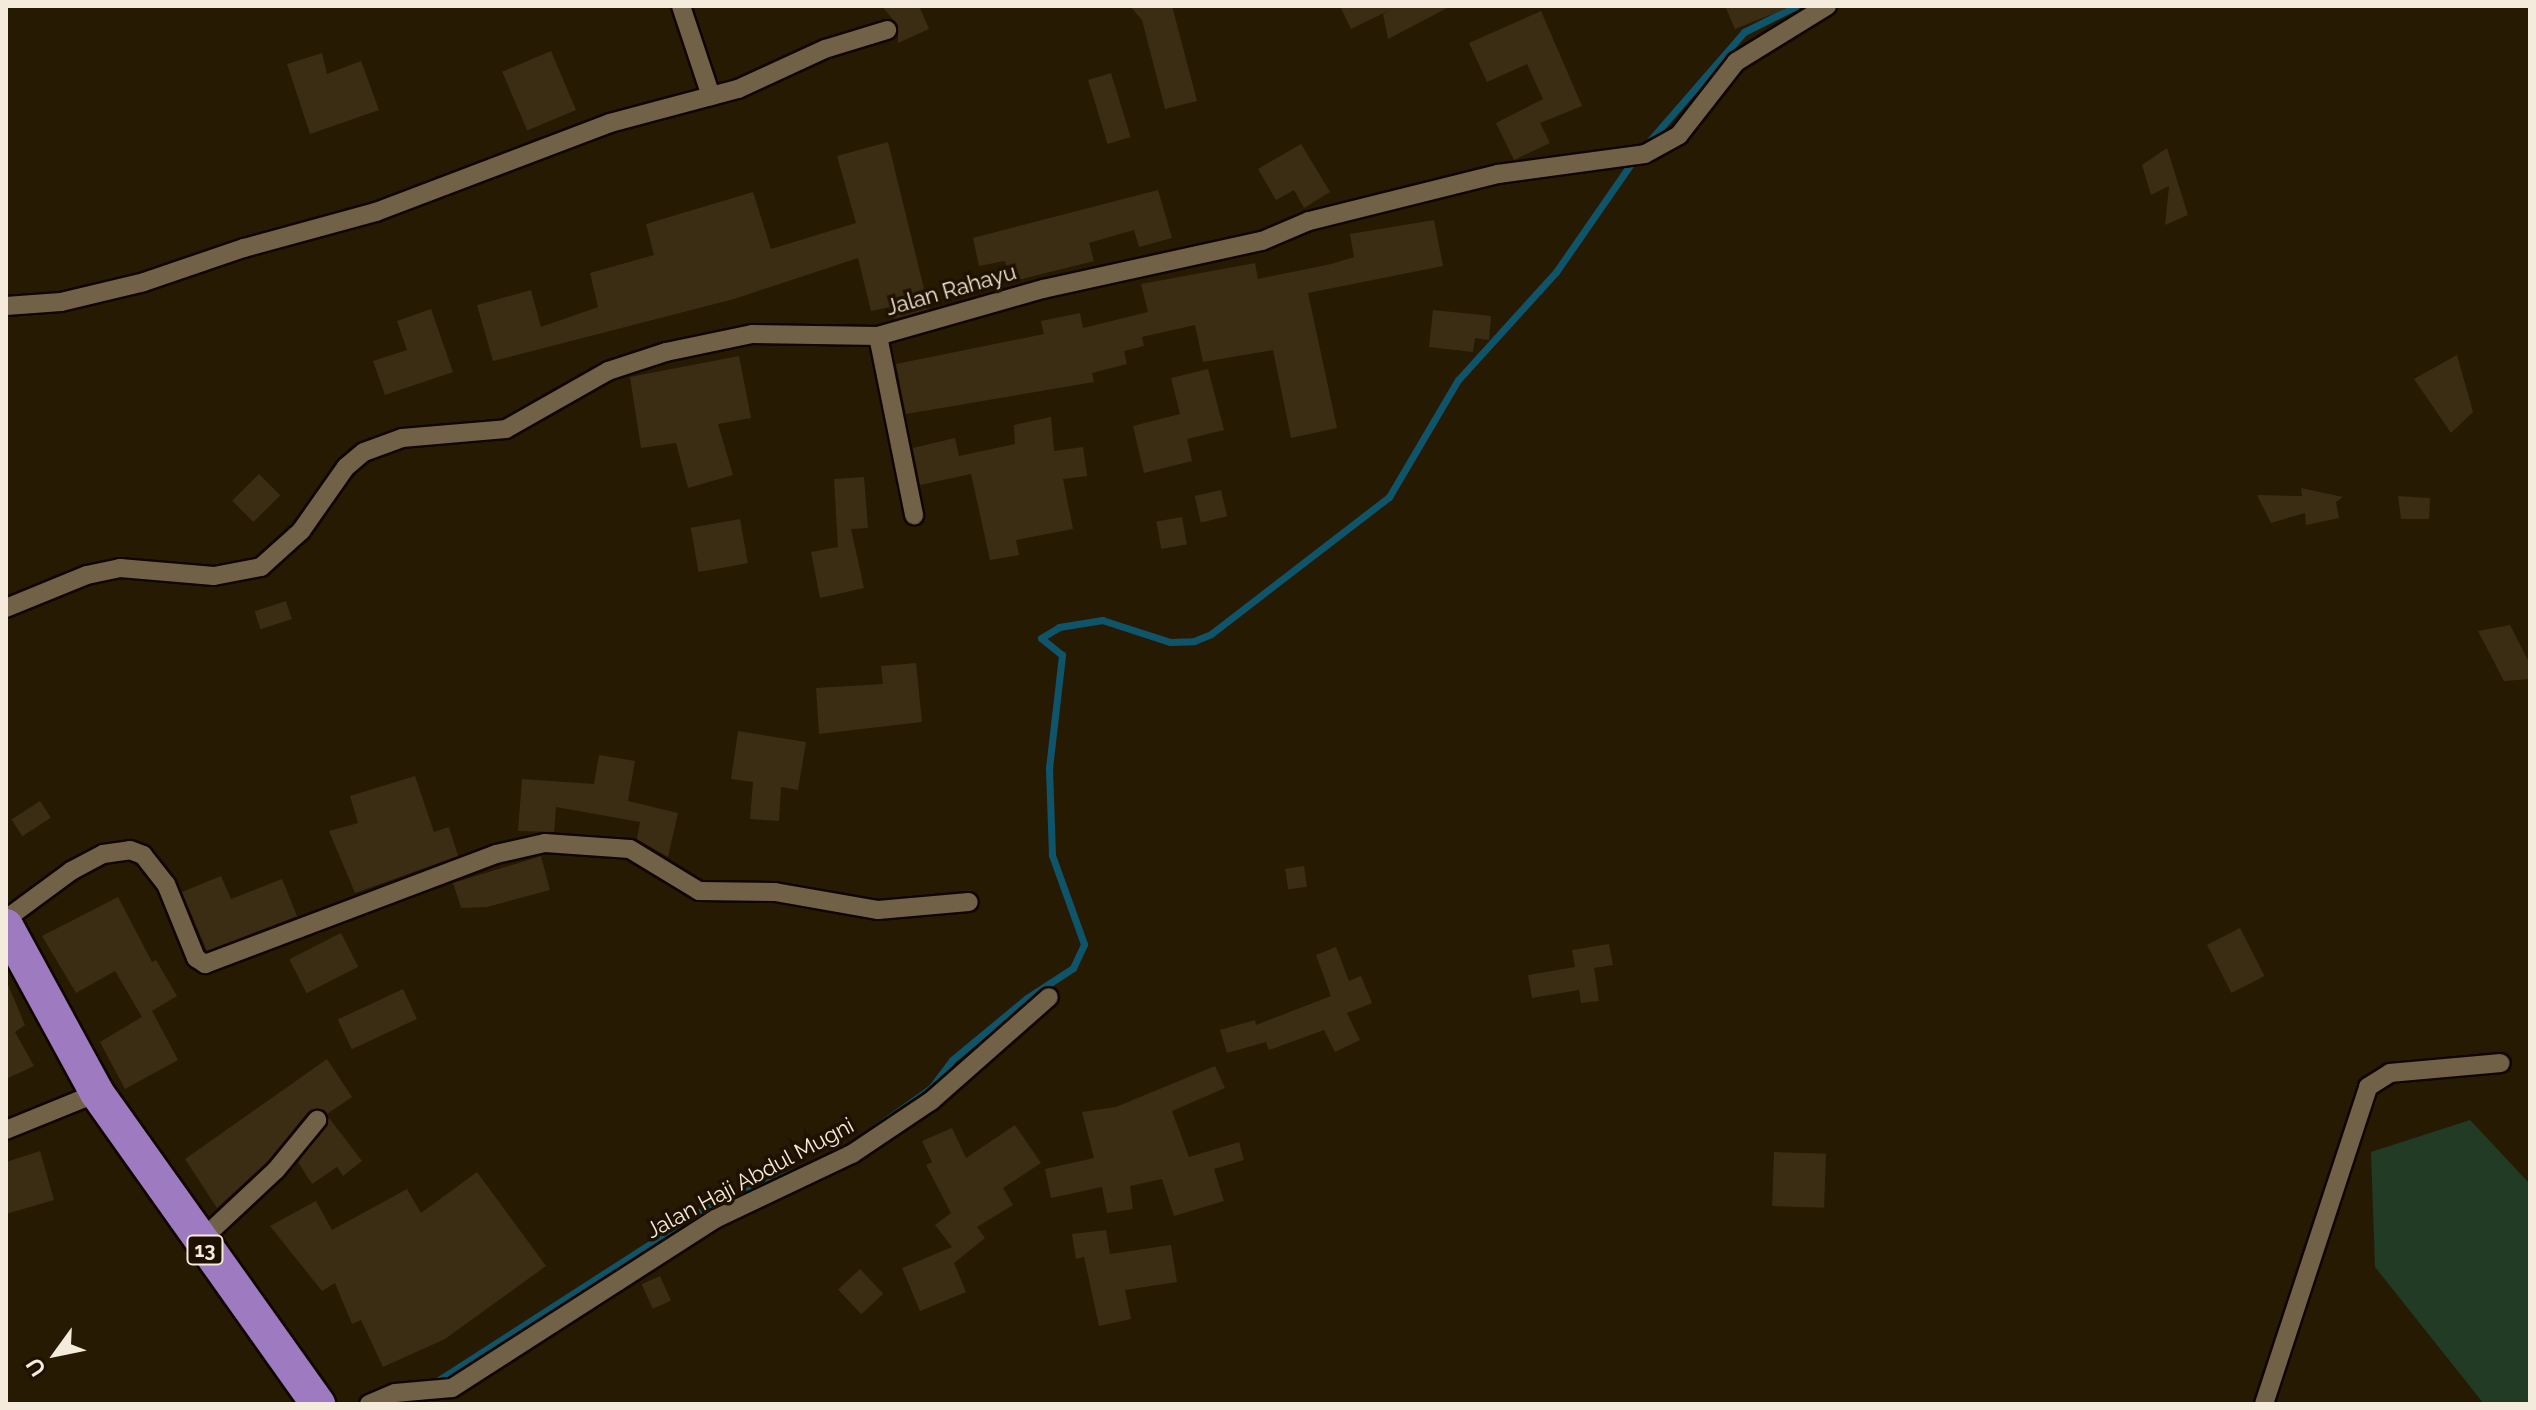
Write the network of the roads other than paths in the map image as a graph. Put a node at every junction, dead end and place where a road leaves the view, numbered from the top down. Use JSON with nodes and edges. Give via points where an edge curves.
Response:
{"nodes":[{"id":1,"x":681,"y":6,"type":"edge"},
{"id":2,"x":1827,"y":6,"type":"edge"},
{"id":3,"x":887,"y":30,"type":"dead end"},
{"id":4,"x":711,"y":96,"type":"junction"},
{"id":5,"x":6,"y":306,"type":"edge"},
{"id":6,"x":878,"y":336,"type":"junction"},
{"id":7,"x":914,"y":515,"type":"dead end"},
{"id":8,"x":6,"y":608,"type":"edge"},
{"id":9,"x":969,"y":902,"type":"dead end"},
{"id":10,"x":6,"y":919,"type":"edge"},
{"id":11,"x":6,"y":926,"type":"edge"},
{"id":12,"x":1049,"y":997,"type":"dead end"},
{"id":13,"x":2501,"y":1063,"type":"dead end"},
{"id":14,"x":97,"y":1093,"type":"junction"},
{"id":15,"x":317,"y":1120,"type":"dead end"},
{"id":16,"x":6,"y":1130,"type":"edge"},
{"id":17,"x":199,"y":1242,"type":"junction"},
{"id":18,"x":318,"y":1404,"type":"edge"},
{"id":19,"x":369,"y":1404,"type":"edge"},
{"id":20,"x":2264,"y":1404,"type":"edge"}],
"edges":[{"from":1,"to":4,"type":"street"},
{"from":2,"to":6,"type":"street","name":"Jalan Rahayu","via":[[1736,62],[1679,135],[1637,155],[1498,174],[1309,221],[1262,241],[1043,289]]},
{"from":3,"to":4,"type":"street"},
{"from":4,"to":5,"type":"street","via":[[610,123],[376,212],[144,282],[61,302]]},
{"from":6,"to":7,"type":"street"},
{"from":6,"to":8,"type":"street","name":"Jalan Rahayu","via":[[752,334],[636,361],[608,371],[506,429],[402,438],[364,452],[346,467],[301,531],[261,567],[214,576],[120,568],[87,575]]},
{"from":9,"to":10,"type":"street","via":[[878,910],[775,892],[699,891],[630,849],[545,843],[496,854],[356,904],[215,963],[196,958],[166,884],[143,855],[130,850],[103,854],[71,871]]},
{"from":11,"to":14,"type":"highway","number":"13"},
{"from":12,"to":19,"type":"street","name":"Jalan Haji Abdul Mugni","via":[[931,1101],[852,1154],[715,1219],[452,1388],[402,1392]]},
{"from":13,"to":20,"type":"street","via":[[2390,1073],[2368,1087]]},
{"from":14,"to":16,"type":"street"},
{"from":14,"to":17,"type":"highway","number":"13"},
{"from":15,"to":17,"type":"street","via":[[276,1170]]},
{"from":17,"to":18,"type":"highway","number":"13"}]}
